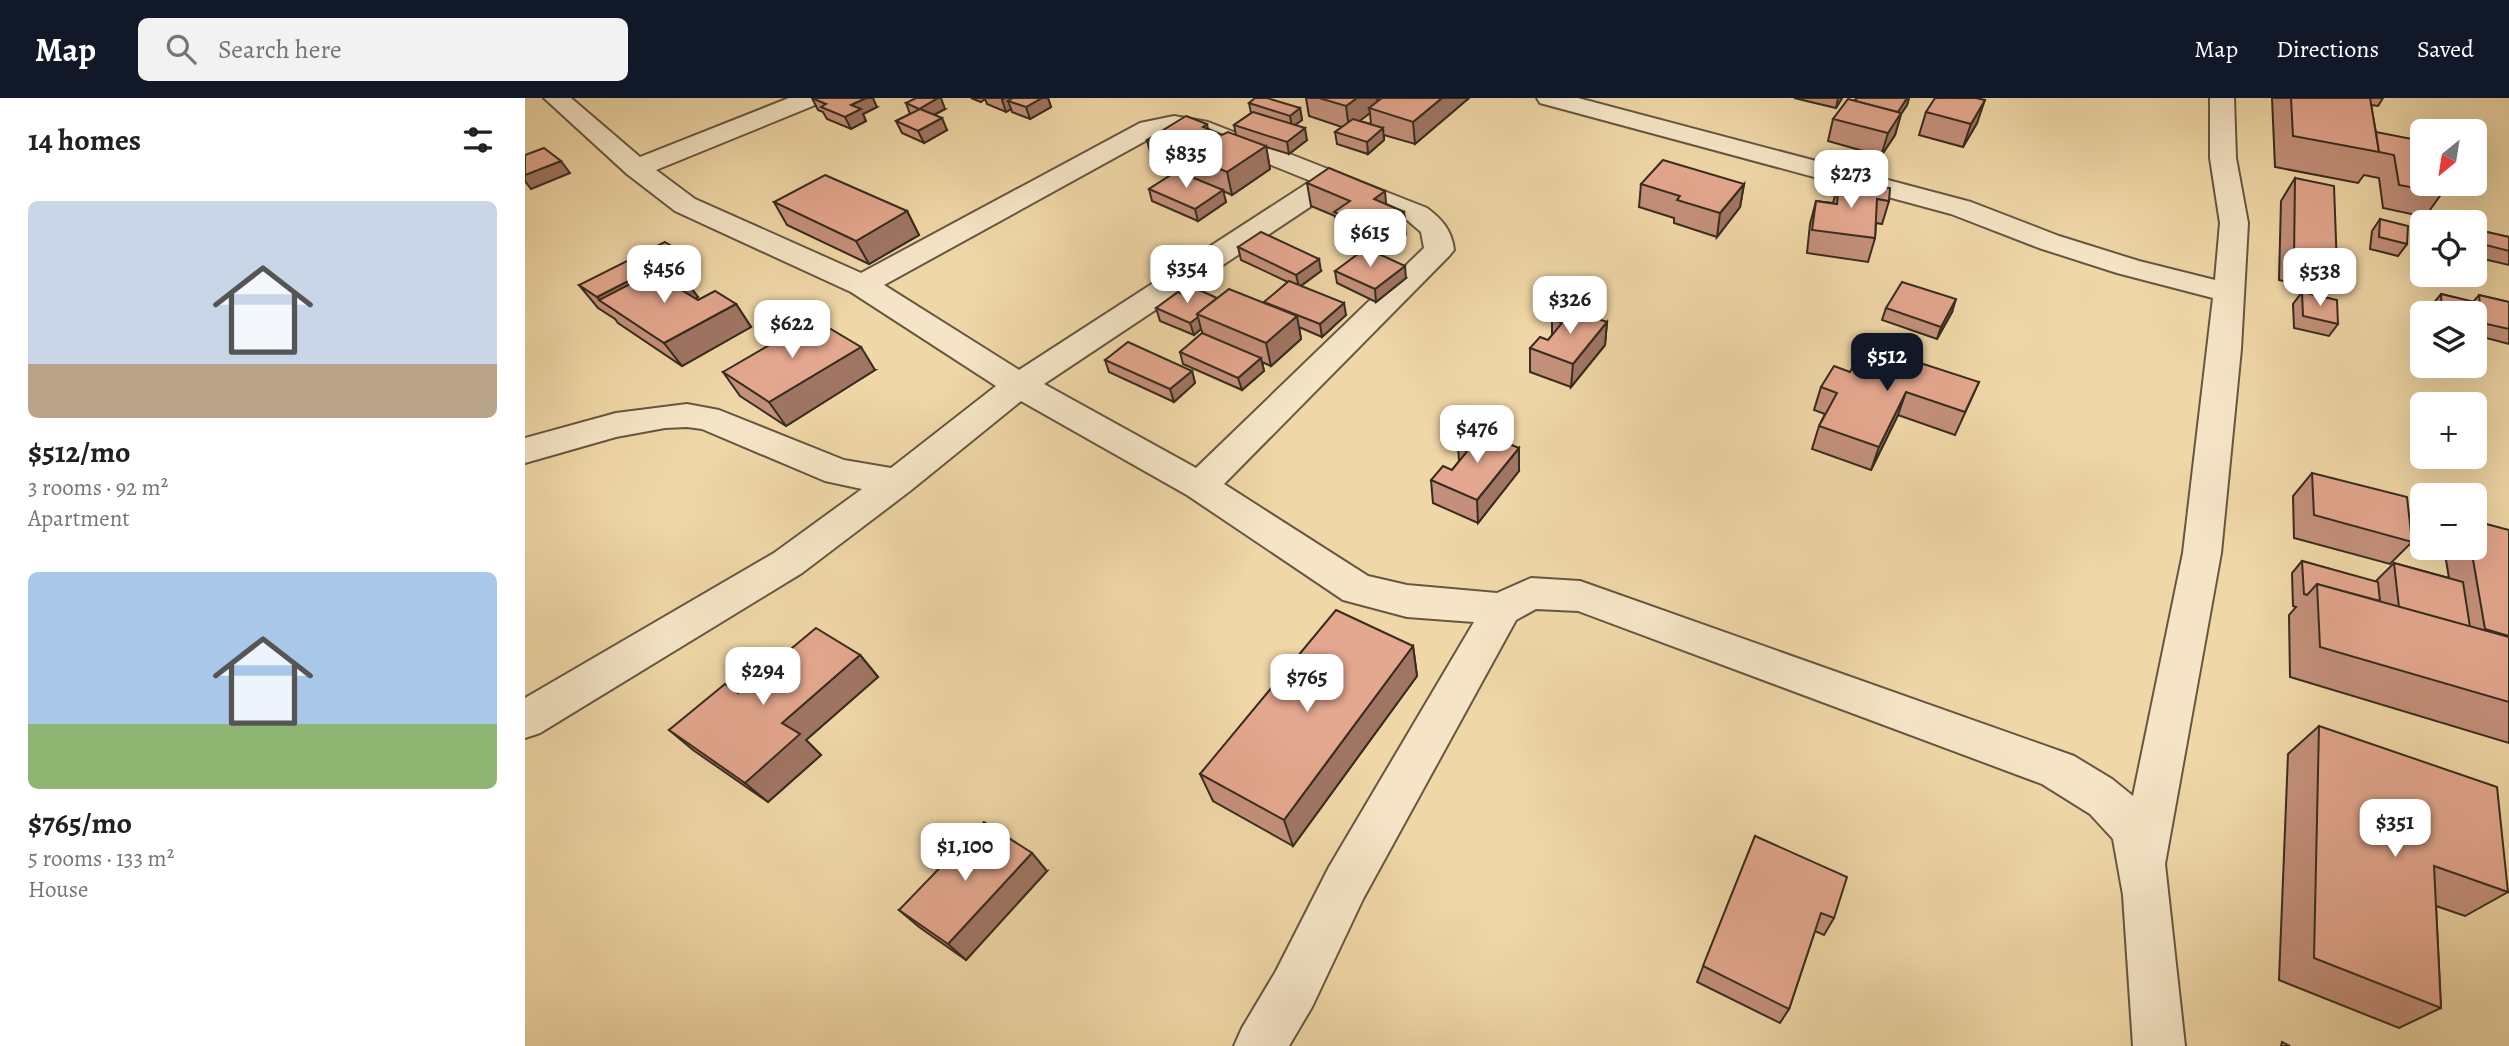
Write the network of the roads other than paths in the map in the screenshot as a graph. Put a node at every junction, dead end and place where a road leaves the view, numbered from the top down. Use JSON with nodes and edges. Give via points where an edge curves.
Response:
{"nodes":[{"id":1,"x":556,"y":98,"type":"edge"},
{"id":2,"x":811,"y":98,"type":"edge"},
{"id":3,"x":1549,"y":98,"type":"edge"},
{"id":4,"x":2221,"y":98,"type":"edge"},
{"id":5,"x":637,"y":168,"type":"junction"},
{"id":6,"x":1333,"y":180,"type":"junction"},
{"id":7,"x":862,"y":285,"type":"junction"},
{"id":8,"x":2229,"y":293,"type":"junction"},
{"id":9,"x":1019,"y":386,"type":"junction"},
{"id":10,"x":525,"y":451,"type":"edge"},
{"id":11,"x":897,"y":482,"type":"junction"},
{"id":12,"x":1200,"y":486,"type":"junction"},
{"id":13,"x":1502,"y":610,"type":"junction"},
{"id":14,"x":525,"y":720,"type":"edge"},
{"id":15,"x":2143,"y":864,"type":"junction"},
{"id":16,"x":1260,"y":1046,"type":"edge"},
{"id":17,"x":2159,"y":1046,"type":"edge"}],
"edges":[{"from":1,"to":5,"type":"street"},
{"from":2,"to":5,"type":"street"},
{"from":3,"to":8,"type":"street","via":[[1949,205],[2049,242]]},
{"from":4,"to":8,"type":"street","via":[[2234,223]]},
{"from":5,"to":7,"type":"street","via":[[685,205]]},
{"from":6,"to":7,"type":"street","via":[[1199,127],[1161,125]]},
{"from":6,"to":9,"type":"street"},
{"from":6,"to":12,"type":"street","via":[[1416,214],[1434,226],[1439,250]]},
{"from":7,"to":9,"type":"street"},
{"from":8,"to":15,"type":"street","via":[[2202,553]]},
{"from":9,"to":11,"type":"street"},
{"from":9,"to":12,"type":"street"},
{"from":10,"to":11,"type":"street","via":[[650,418],[691,414],[838,472]]},
{"from":11,"to":14,"type":"street","via":[[788,563]]},
{"from":12,"to":13,"type":"street","via":[[1357,589],[1407,601]]},
{"from":13,"to":15,"type":"street","via":[[1531,593],[1580,596],[2058,770],[2104,796],[2132,826]]},
{"from":13,"to":16,"type":"street","via":[[1346,883]]},
{"from":15,"to":17,"type":"street"}]}
